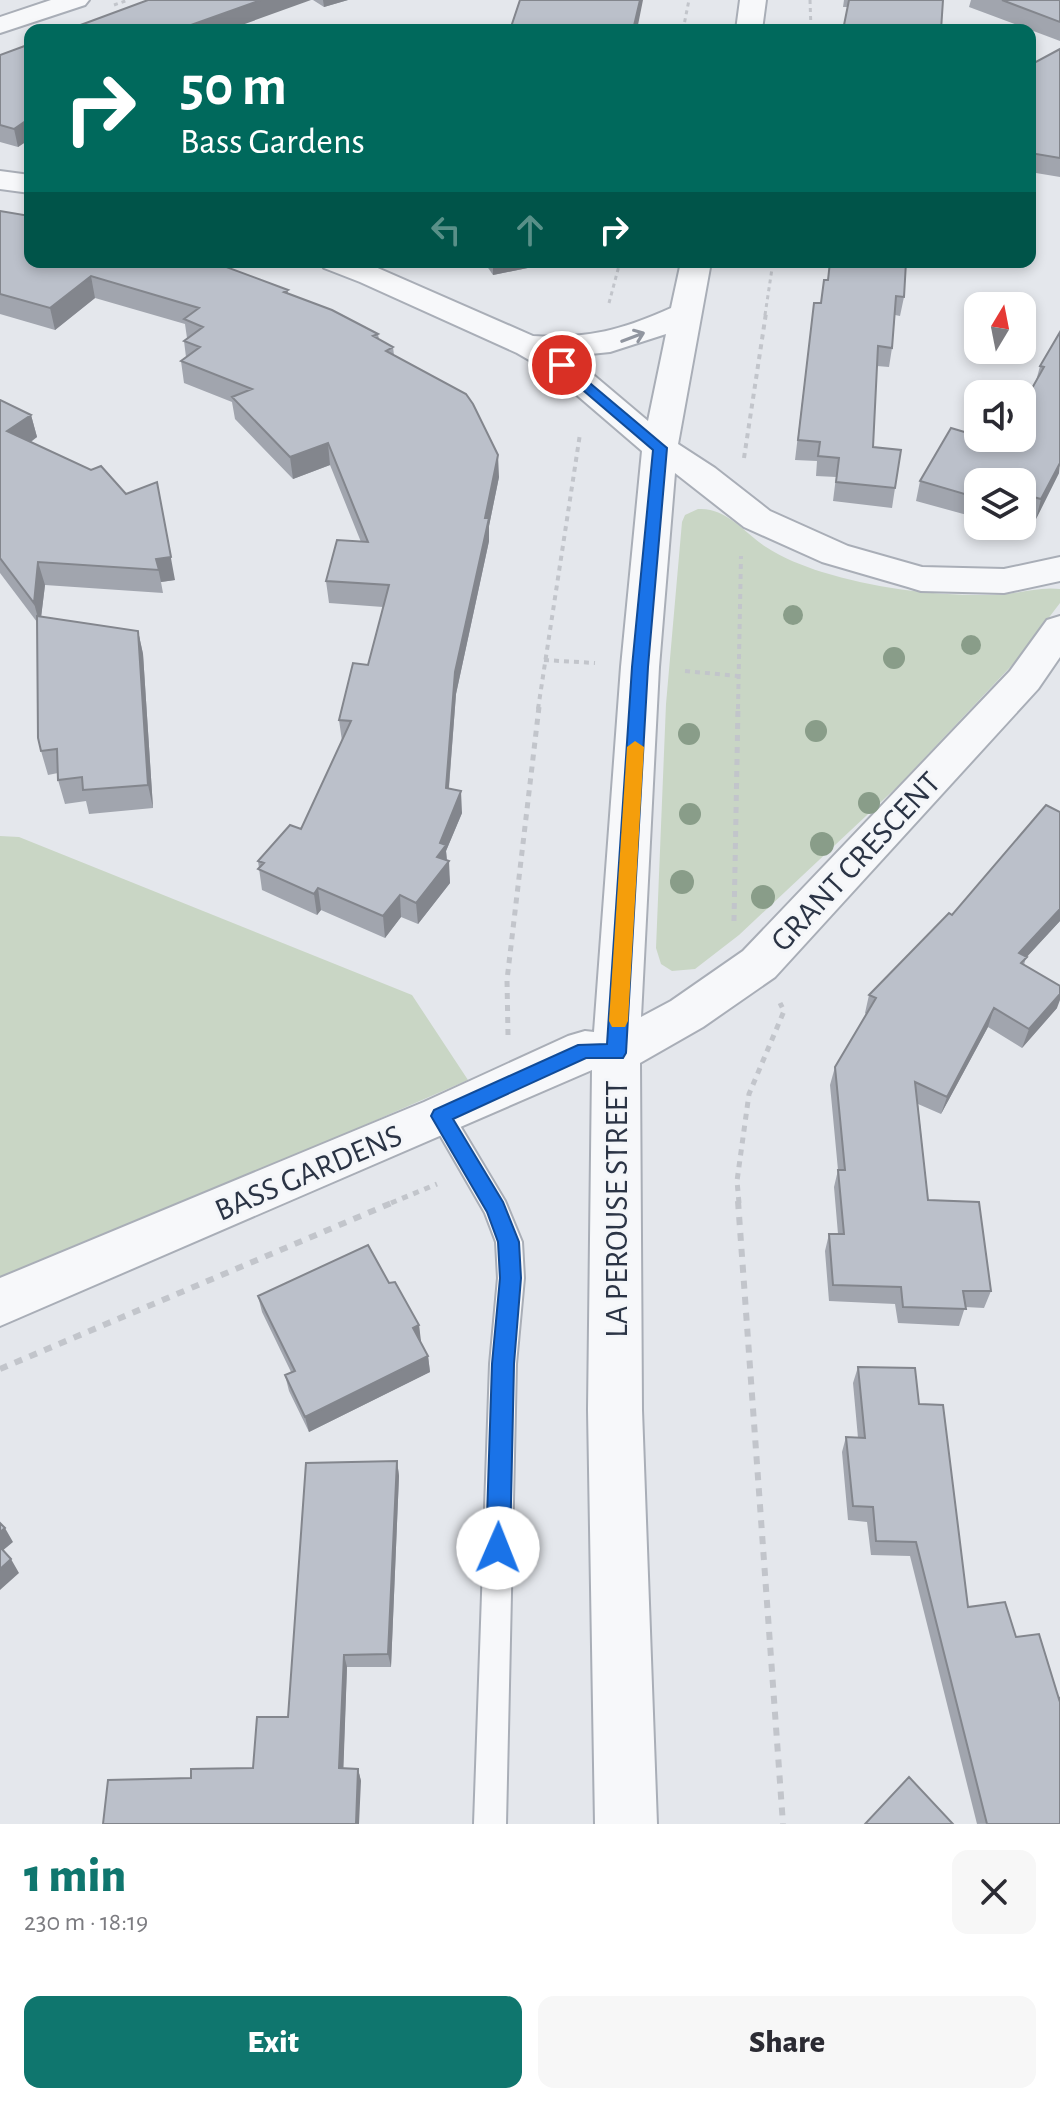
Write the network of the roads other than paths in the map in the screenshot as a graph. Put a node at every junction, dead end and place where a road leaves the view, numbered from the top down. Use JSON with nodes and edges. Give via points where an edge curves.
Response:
{"nodes":[{"id":1,"x":76,"y":0,"type":"edge"},
{"id":2,"x":753,"y":0,"type":"edge"},
{"id":3,"x":750,"y":24,"type":"edge"},
{"id":4,"x":0,"y":25,"type":"edge"},
{"id":5,"x":0,"y":180,"type":"edge"},
{"id":6,"x":24,"y":183,"type":"edge"},
{"id":7,"x":352,"y":268,"type":"edge"},
{"id":8,"x":695,"y":268,"type":"edge"},
{"id":9,"x":686,"y":313,"type":"junction"},
{"id":10,"x":528,"y":346,"type":"junction"},
{"id":11,"x":660,"y":448,"type":"junction"},
{"id":12,"x":1060,"y":569,"type":"edge"},
{"id":13,"x":1060,"y":629,"type":"edge"},
{"id":14,"x":616,"y":1053,"type":"junction"},
{"id":15,"x":441,"y":1116,"type":"junction"},
{"id":16,"x":0,"y":1302,"type":"edge"},
{"id":17,"x":490,"y":1824,"type":"edge"},
{"id":18,"x":626,"y":1824,"type":"edge"}],
"edges":[{"from":1,"to":4,"type":"street"},
{"from":2,"to":3,"type":"street"},
{"from":5,"to":6,"type":"street"},
{"from":7,"to":10,"type":"street"},
{"from":8,"to":9,"type":"street","name":"LA PEROUSE STREET"},
{"from":10,"to":9,"type":"street","one_way":true,"via":[[617,343]]},
{"from":9,"to":11,"type":"street","name":"LA PEROUSE STREET"},
{"from":10,"to":11,"type":"street","via":[[588,386]]},
{"from":11,"to":12,"type":"street","via":[[757,519],[835,554],[921,579],[1004,581]]},
{"from":11,"to":14,"type":"street","name":"LA PEROUSE STREET","via":[[640,667]]},
{"from":13,"to":14,"type":"street","name":"GRANT CRESCENT","via":[[1024,680],[759,964],[687,1014]]},
{"from":14,"to":15,"type":"street","name":"BASS GARDENS","via":[[585,1050]]},
{"from":14,"to":18,"type":"street","name":"LA PEROUSE STREET","via":[[615,1410]]},
{"from":15,"to":16,"type":"street","name":"BASS GARDENS"},
{"from":15,"to":17,"type":"lane","via":[[496,1209],[509,1242]]}]}
